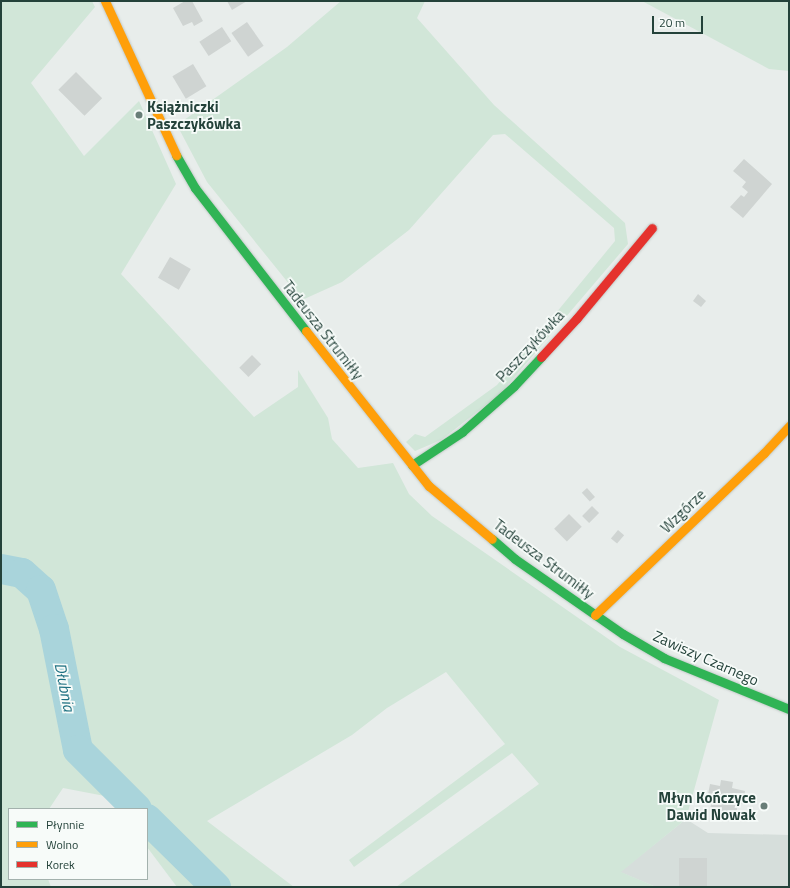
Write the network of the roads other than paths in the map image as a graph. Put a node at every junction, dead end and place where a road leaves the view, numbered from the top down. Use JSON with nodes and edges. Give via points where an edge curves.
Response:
{"nodes":[{"id":1,"x":105,"y":1,"type":"edge"},
{"id":2,"x":652,"y":228,"type":"dead end"},
{"id":3,"x":789,"y":426,"type":"edge"},
{"id":4,"x":412,"y":465,"type":"junction"},
{"id":5,"x":595,"y":615,"type":"junction"},
{"id":6,"x":789,"y":709,"type":"edge"}],
"edges":[{"from":1,"to":4,"type":"street","name":"Tadeusza Strumiłły","via":[[175,152],[196,188],[237,244]]},
{"from":2,"to":4,"type":"street","name":"Paszczykówka","via":[[577,318],[514,386],[462,432]]},
{"from":3,"to":5,"type":"street","name":"Wzgórze"},
{"from":4,"to":5,"type":"street","name":"Tadeusza Strumiłły","via":[[429,486],[515,559]]},
{"from":5,"to":6,"type":"street","name":"Zawiszy Czarnego","via":[[664,658]]}]}
